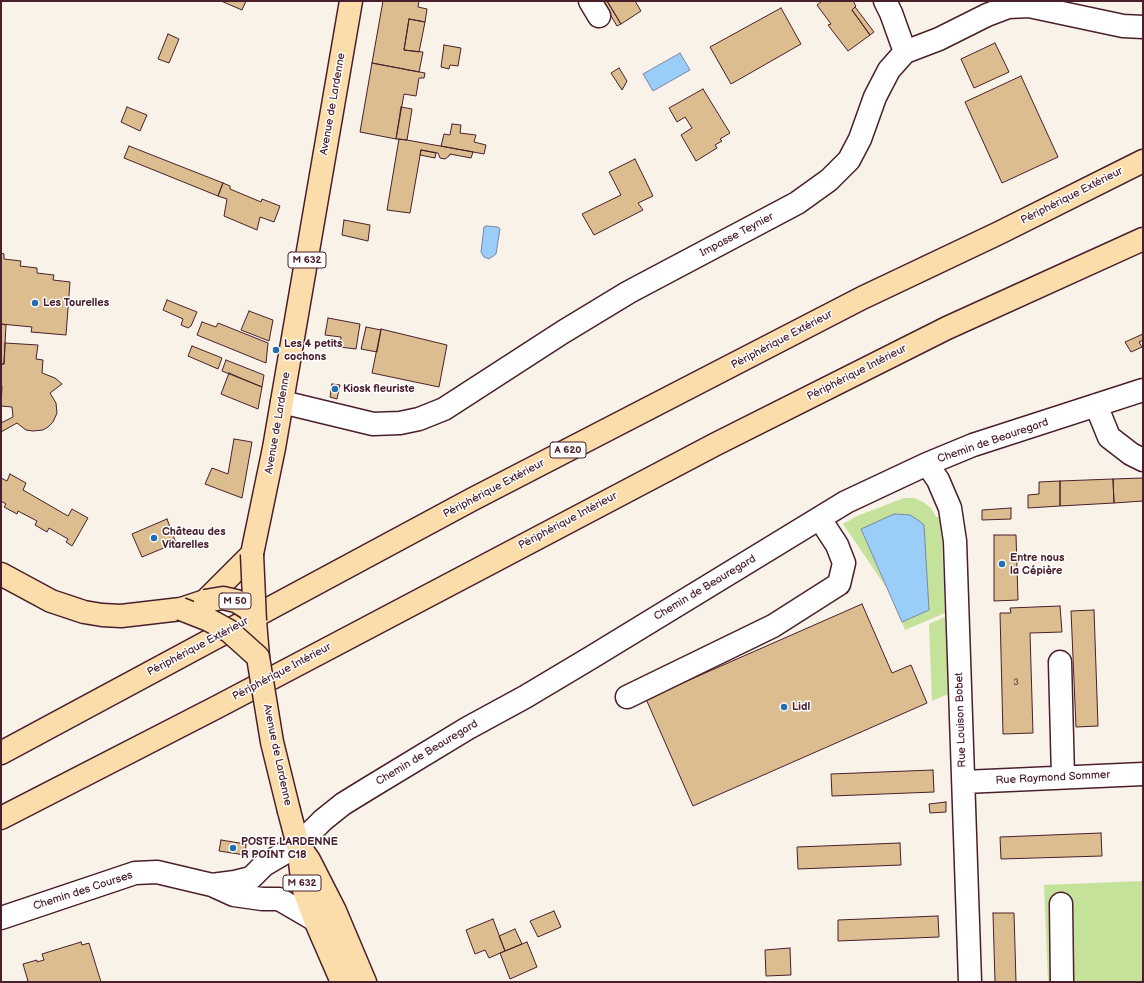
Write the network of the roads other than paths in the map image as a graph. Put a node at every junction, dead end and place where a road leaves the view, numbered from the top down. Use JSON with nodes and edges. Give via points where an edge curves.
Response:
{"nodes":[{"id":1,"x":351,"y":1,"type":"edge"},
{"id":2,"x":885,"y":1,"type":"edge"},
{"id":3,"x":1043,"y":5,"type":"edge"},
{"id":4,"x":1143,"y":28,"type":"edge"},
{"id":5,"x":905,"y":52,"type":"junction"},
{"id":6,"x":1143,"y":161,"type":"edge"},
{"id":7,"x":1143,"y":239,"type":"edge"},
{"id":8,"x":1143,"y":390,"type":"edge"},
{"id":9,"x":282,"y":402,"type":"junction"},
{"id":10,"x":1096,"y":406,"type":"junction"},
{"id":11,"x":1143,"y":460,"type":"edge"},
{"id":12,"x":927,"y":464,"type":"junction"},
{"id":13,"x":820,"y":519,"type":"junction"},
{"id":14,"x":252,"y":554,"type":"junction"},
{"id":15,"x":1,"y":574,"type":"edge"},
{"id":16,"x":205,"y":601,"type":"junction"},
{"id":17,"x":181,"y":609,"type":"junction"},
{"id":18,"x":255,"y":621,"type":"junction"},
{"id":19,"x":258,"y":656,"type":"junction"},
{"id":20,"x":1060,"y":662,"type":"dead end"},
{"id":21,"x":627,"y":697,"type":"dead end"},
{"id":22,"x":1,"y":753,"type":"edge"},
{"id":23,"x":1143,"y":774,"type":"edge"},
{"id":24,"x":1063,"y":777,"type":"junction"},
{"id":25,"x":964,"y":782,"type":"junction"},
{"id":26,"x":1,"y":818,"type":"edge"},
{"id":27,"x":303,"y":852,"type":"junction"},
{"id":28,"x":212,"y":885,"type":"junction"},
{"id":29,"x":303,"y":887,"type":"junction"},
{"id":30,"x":279,"y":899,"type":"junction"},
{"id":31,"x":1061,"y":904,"type":"dead end"},
{"id":32,"x":1,"y":918,"type":"edge"},
{"id":33,"x":315,"y":920,"type":"junction"},
{"id":34,"x":342,"y":982,"type":"edge"},
{"id":35,"x":365,"y":982,"type":"edge"},
{"id":36,"x":970,"y":982,"type":"edge"},
{"id":37,"x":1062,"y":982,"type":"edge"}],
"edges":[{"from":1,"to":9,"type":"main road","name":"Avenue de Lardenne","number":"M 632"},
{"from":2,"to":5,"type":"street"},
{"from":3,"to":4,"type":"street","name":"Impasse Teynier","via":[[1123,26]]},
{"from":3,"to":5,"type":"street","name":"Impasse Teynier","via":[[1008,7]]},
{"from":5,"to":9,"type":"street","name":"Impasse Teynier","via":[[889,70],[875,97],[860,139],[849,160],[829,180],[797,203],[629,292],[444,409],[419,419],[373,424]]},
{"from":6,"to":22,"type":"main road","name":"Périphérique Extérieur","number":"A 620","via":[[855,301],[474,499]]},
{"from":7,"to":26,"type":"main road","name":"Périphérique Intérieur","via":[[947,328],[716,444]]},
{"from":8,"to":10,"type":"street","name":"Chemin de Beauregard"},
{"from":9,"to":14,"type":"main road","name":"Avenue de Lardenne","number":"M 632"},
{"from":10,"to":11,"type":"street","via":[[1109,437]]},
{"from":10,"to":12,"type":"street","name":"Chemin de Beauregard","via":[[973,445]]},
{"from":12,"to":13,"type":"street","name":"Chemin de Beauregard","via":[[846,502]]},
{"from":12,"to":25,"type":"street","name":"Rue Louison Bobet","via":[[938,480],[950,508],[955,541]]},
{"from":13,"to":21,"type":"street","via":[[837,544],[844,563],[839,584],[773,626]]},
{"from":13,"to":27,"type":"street","name":"Chemin de Beauregard","via":[[343,804],[323,820]]},
{"from":14,"to":16,"type":"main road","number":"M 50"},
{"from":14,"to":18,"type":"main road","name":"Avenue de Lardenne","bridge":true},
{"from":15,"to":17,"type":"main road","number":"M 50","via":[[51,601],[84,612],[116,616]]},
{"from":16,"to":17,"type":"main road","number":"M 50"},
{"from":16,"to":18,"type":"main road","number":"M 50","bridge":true,"via":[[223,598],[236,601],[249,609]]},
{"from":17,"to":19,"type":"main road","number":"M 50","bridge":true,"via":[[229,631]]},
{"from":18,"to":19,"type":"main road","name":"Avenue de Lardenne"},
{"from":19,"to":27,"type":"main road","name":"Avenue de Lardenne","bridge":true,"via":[[272,742],[289,811]]},
{"from":20,"to":24,"type":"street"},
{"from":23,"to":24,"type":"street","name":"Rue Raymond Sommer"},
{"from":24,"to":25,"type":"street","name":"Rue Raymond Sommer"},
{"from":25,"to":36,"type":"street","name":"Rue Louison Bobet"},
{"from":27,"to":28,"type":"street","name":"Chemin des Courses","via":[[264,865],[251,878]]},
{"from":27,"to":29,"type":"main road","name":"Avenue de Lardenne","number":"M 632"},
{"from":27,"to":35,"type":"main road","name":"Avenue de Lardenne","via":[[335,911]]},
{"from":28,"to":30,"type":"street","name":"Chemin des Courses","via":[[234,894]]},
{"from":28,"to":32,"type":"street","name":"Chemin des Courses","via":[[157,872],[135,873]]},
{"from":29,"to":30,"type":"street","via":[[294,896]]},
{"from":29,"to":33,"type":"main road","name":"Avenue de Lardenne","number":"M 632"},
{"from":30,"to":33,"type":"street","name":"Chemin des Courses"},
{"from":31,"to":37,"type":"street"},
{"from":33,"to":34,"type":"main road","name":"Avenue de Lardenne","number":"M 632"}]}
